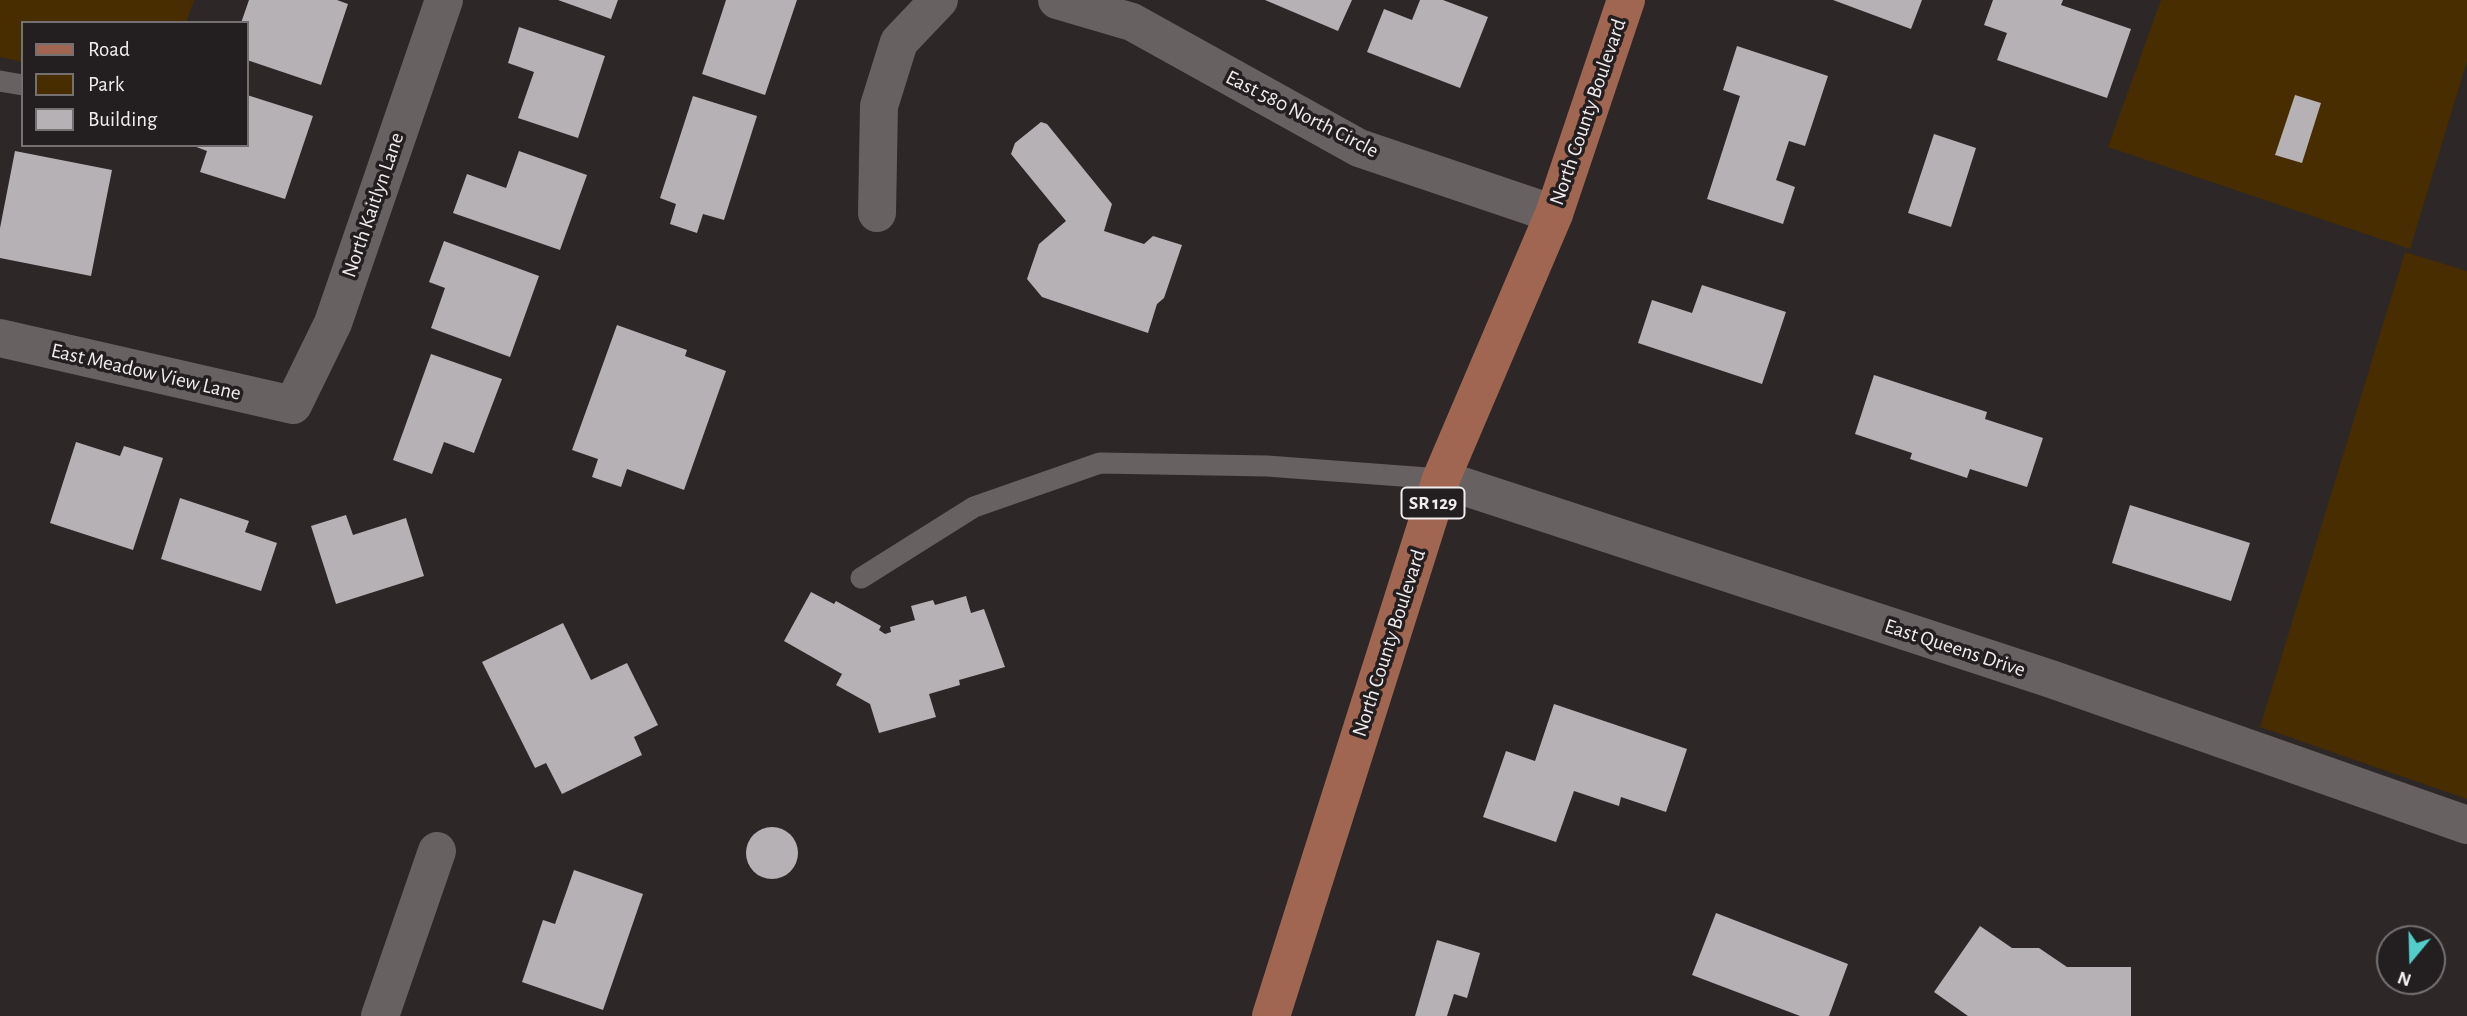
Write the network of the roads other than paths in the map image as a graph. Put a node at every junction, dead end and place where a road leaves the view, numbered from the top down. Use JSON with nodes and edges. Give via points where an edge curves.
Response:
{"nodes":[{"id":1,"x":444,"y":0,"type":"edge"},
{"id":2,"x":939,"y":0,"type":"edge"},
{"id":3,"x":1057,"y":0,"type":"edge"},
{"id":4,"x":1626,"y":0,"type":"edge"},
{"id":5,"x":0,"y":81,"type":"edge"},
{"id":6,"x":21,"y":85,"type":"edge"},
{"id":7,"x":877,"y":213,"type":"dead end"},
{"id":8,"x":1553,"y":214,"type":"junction"},
{"id":9,"x":0,"y":338,"type":"edge"},
{"id":10,"x":293,"y":405,"type":"joint"},
{"id":11,"x":1441,"y":479,"type":"junction"},
{"id":12,"x":862,"y":578,"type":"dead end"},
{"id":13,"x":2467,"y":825,"type":"edge"},
{"id":14,"x":437,"y":851,"type":"dead end"},
{"id":15,"x":380,"y":1016,"type":"edge"},
{"id":16,"x":1271,"y":1016,"type":"edge"}],
"edges":[{"from":1,"to":10,"type":"street","name":"North Kaitlyn Lane","via":[[333,323]]},
{"from":2,"to":7,"type":"street","via":[[900,42],[879,106]]},
{"from":3,"to":8,"type":"street","name":"East 580 North Circle","via":[[1132,22],[1359,148]]},
{"from":4,"to":8,"type":"main road","name":"North County Boulevard","number":"SR 129"},
{"from":5,"to":6,"type":"lane"},
{"from":8,"to":11,"type":"main road","name":"North County Boulevard","number":"SR 129"},
{"from":9,"to":10,"type":"street","name":"East Meadow View Lane"},
{"from":11,"to":12,"type":"lane","via":[[1268,466],[1100,463],[974,507]]},
{"from":11,"to":13,"type":"street","name":"East Queens Drive","via":[[2051,679]]},
{"from":11,"to":16,"type":"main road","name":"North County Boulevard","number":"SR 129"},
{"from":14,"to":15,"type":"street"}]}
